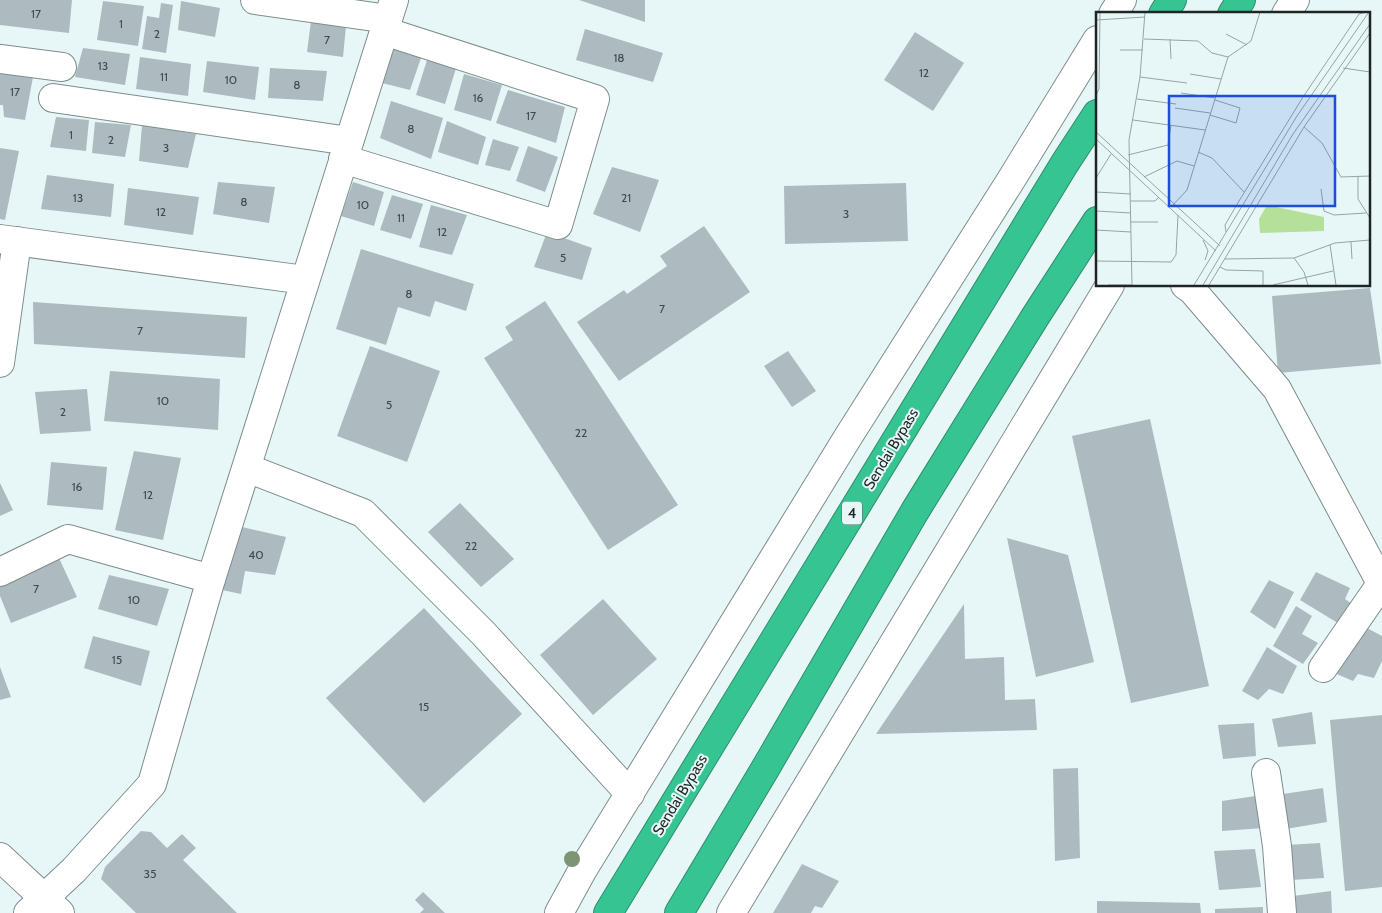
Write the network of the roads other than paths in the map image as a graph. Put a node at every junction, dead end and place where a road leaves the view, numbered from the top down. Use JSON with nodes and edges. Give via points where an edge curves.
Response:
{"nodes":[{"id":1,"x":255,"y":0,"type":"edge"},
{"id":2,"x":1122,"y":0,"type":"edge"},
{"id":3,"x":1172,"y":0,"type":"edge"},
{"id":4,"x":1241,"y":0,"type":"edge"},
{"id":5,"x":1295,"y":0,"type":"edge"},
{"id":6,"x":1114,"y":12,"type":"edge"},
{"id":7,"x":1164,"y":12,"type":"edge"},
{"id":8,"x":1233,"y":12,"type":"edge"},
{"id":9,"x":1287,"y":12,"type":"edge"},
{"id":10,"x":388,"y":17,"type":"edge"},
{"id":11,"x":1096,"y":42,"type":"edge"},
{"id":12,"x":0,"y":59,"type":"edge"},
{"id":13,"x":62,"y":68,"type":"dead end"},
{"id":14,"x":53,"y":98,"type":"dead end"},
{"id":15,"x":1096,"y":115,"type":"edge"},
{"id":16,"x":346,"y":150,"type":"junction"},
{"id":17,"x":1096,"y":223,"type":"edge"},
{"id":18,"x":8,"y":240,"type":"edge"},
{"id":19,"x":305,"y":280,"type":"junction"},
{"id":20,"x":1109,"y":286,"type":"edge"},
{"id":21,"x":1186,"y":286,"type":"edge"},
{"id":22,"x":0,"y":362,"type":"edge"},
{"id":23,"x":247,"y":468,"type":"junction"},
{"id":24,"x":0,"y":572,"type":"edge"},
{"id":25,"x":211,"y":579,"type":"junction"},
{"id":26,"x":1382,"y":584,"type":"edge"},
{"id":27,"x":1323,"y":668,"type":"dead end"},
{"id":28,"x":1266,"y":773,"type":"dead end"},
{"id":29,"x":630,"y":794,"type":"junction"},
{"id":30,"x":0,"y":857,"type":"edge"},
{"id":31,"x":44,"y":908,"type":"edge"},
{"id":32,"x":559,"y":913,"type":"edge"},
{"id":33,"x":608,"y":913,"type":"edge"},
{"id":34,"x":678,"y":913,"type":"edge"},
{"id":35,"x":731,"y":913,"type":"edge"},
{"id":36,"x":1282,"y":913,"type":"edge"}],
"edges":[{"from":1,"to":10,"type":"street"},
{"from":2,"to":6,"type":"street"},
{"from":3,"to":7,"type":"highway"},
{"from":4,"to":8,"type":"highway"},
{"from":5,"to":9,"type":"street"},
{"from":10,"to":16,"type":"street"},
{"from":10,"to":16,"type":"street","via":[[595,99],[558,226]]},
{"from":11,"to":29,"type":"street","via":[[848,437]]},
{"from":12,"to":13,"type":"street"},
{"from":14,"to":16,"type":"street"},
{"from":15,"to":33,"type":"highway","name":"Sendai Bypass","number":"4"},
{"from":16,"to":19,"type":"street"},
{"from":17,"to":34,"type":"highway","via":[[915,511]]},
{"from":18,"to":19,"type":"street"},
{"from":18,"to":22,"type":"street"},
{"from":19,"to":23,"type":"street"},
{"from":20,"to":35,"type":"street"},
{"from":21,"to":26,"type":"street","via":[[1277,390]]},
{"from":23,"to":25,"type":"street"},
{"from":23,"to":29,"type":"street","via":[[363,513],[484,633]]},
{"from":24,"to":25,"type":"street","via":[[68,539]]},
{"from":25,"to":31,"type":"street","via":[[152,784]]},
{"from":26,"to":27,"type":"street"},
{"from":28,"to":36,"type":"street","via":[[1277,846]]},
{"from":29,"to":32,"type":"street"},
{"from":30,"to":31,"type":"street"}]}
